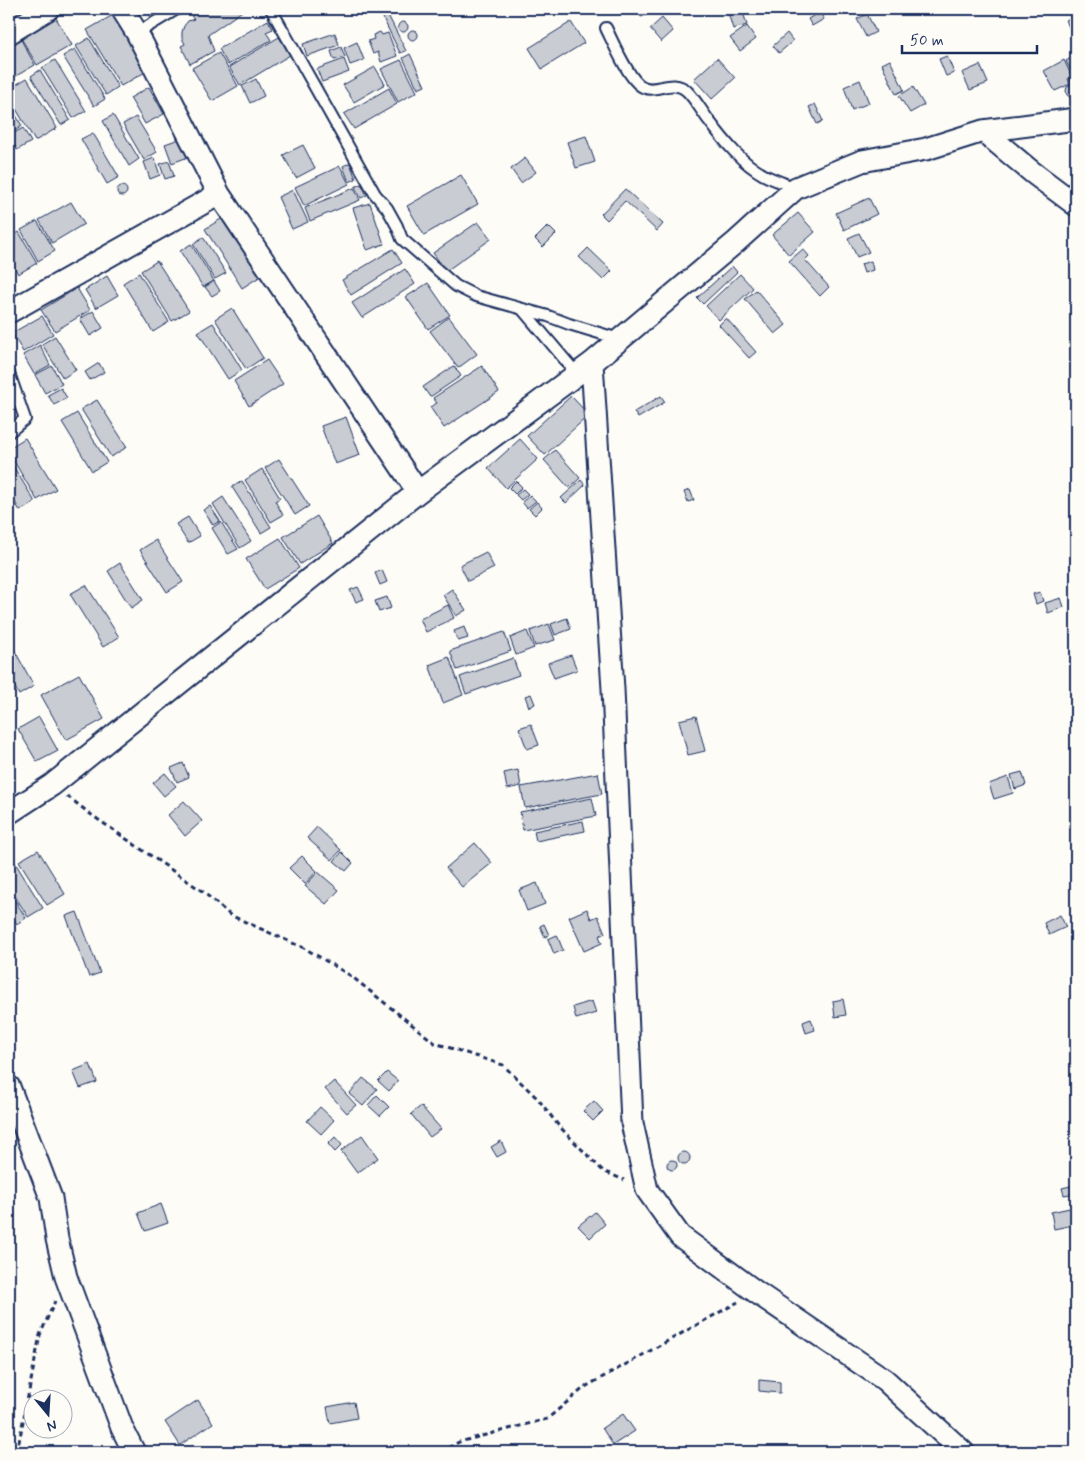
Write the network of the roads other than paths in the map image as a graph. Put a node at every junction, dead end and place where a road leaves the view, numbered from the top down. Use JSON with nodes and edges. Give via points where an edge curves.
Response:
{"nodes":[{"id":1,"x":48,"y":9,"type":"edge"},
{"id":2,"x":122,"y":9,"type":"edge"},
{"id":3,"x":178,"y":9,"type":"edge"},
{"id":4,"x":271,"y":9,"type":"edge"},
{"id":5,"x":606,"y":28,"type":"dead end"},
{"id":6,"x":9,"y":33,"type":"edge"},
{"id":7,"x":137,"y":33,"type":"junction"},
{"id":8,"x":1076,"y":119,"type":"edge"},
{"id":9,"x":983,"y":131,"type":"junction"},
{"id":10,"x":796,"y":188,"type":"junction"},
{"id":11,"x":220,"y":194,"type":"junction"},
{"id":12,"x":1076,"y":205,"type":"edge"},
{"id":13,"x":522,"y":309,"type":"junction"},
{"id":14,"x":9,"y":312,"type":"edge"},
{"id":15,"x":620,"y":340,"type":"junction"},
{"id":16,"x":585,"y":368,"type":"junction"},
{"id":17,"x":9,"y":373,"type":"edge"},
{"id":18,"x":9,"y":432,"type":"edge"},
{"id":19,"x":418,"y":492,"type":"junction"},
{"id":20,"x":9,"y":813,"type":"edge"},
{"id":21,"x":9,"y":1086,"type":"edge"},
{"id":22,"x":134,"y":1452,"type":"edge"},
{"id":23,"x":963,"y":1452,"type":"edge"}],
"edges":[{"from":1,"to":6,"type":"street"},
{"from":2,"to":7,"type":"street"},
{"from":3,"to":7,"type":"lane"},
{"from":4,"to":13,"type":"lane","via":[[402,239],[456,286],[476,296]]},
{"from":5,"to":10,"type":"lane","via":[[636,82],[650,89],[680,85],[742,159],[764,174]]},
{"from":7,"to":11,"type":"street"},
{"from":8,"to":9,"type":"street"},
{"from":9,"to":10,"type":"street","via":[[926,149],[862,161]]},
{"from":9,"to":12,"type":"street"},
{"from":10,"to":15,"type":"street"},
{"from":11,"to":14,"type":"street"},
{"from":11,"to":19,"type":"street"},
{"from":13,"to":15,"type":"lane"},
{"from":13,"to":16,"type":"lane"},
{"from":15,"to":16,"type":"street"},
{"from":16,"to":19,"type":"street"},
{"from":16,"to":23,"type":"street","via":[[613,690],[632,1123],[647,1190],[680,1236],[885,1380]]},
{"from":17,"to":18,"type":"lane","via":[[25,419]]},
{"from":19,"to":20,"type":"street","via":[[52,785]]},
{"from":21,"to":22,"type":"street","via":[[51,1198],[66,1277]]}]}
